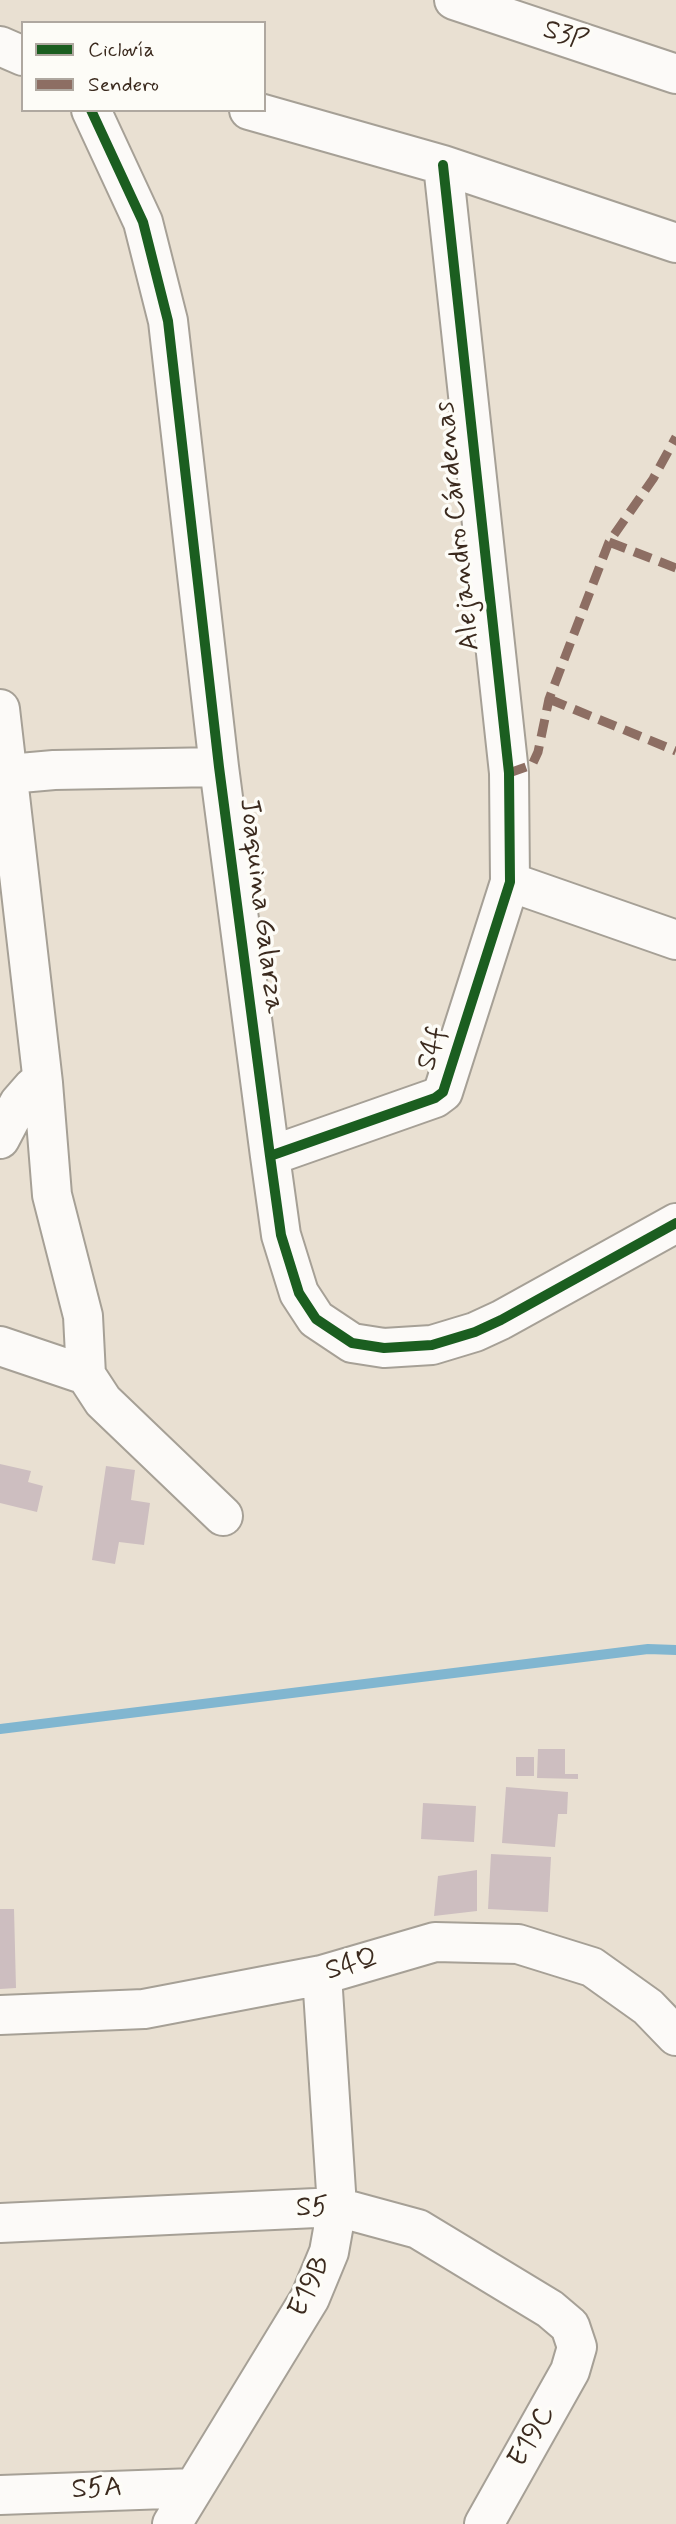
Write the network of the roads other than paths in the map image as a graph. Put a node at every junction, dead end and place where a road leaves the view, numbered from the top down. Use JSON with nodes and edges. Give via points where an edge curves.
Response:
{"nodes":[{"id":1,"x":454,"y":0,"type":"edge"},
{"id":2,"x":0,"y":46,"type":"edge"},
{"id":3,"x":21,"y":54,"type":"edge"},
{"id":4,"x":676,"y":74,"type":"edge"},
{"id":5,"x":92,"y":112,"type":"edge"},
{"id":6,"x":256,"y":112,"type":"edge"},
{"id":7,"x":443,"y":165,"type":"junction"},
{"id":8,"x":676,"y":243,"type":"edge"},
{"id":9,"x":0,"y":709,"type":"edge"},
{"id":10,"x":219,"y":767,"type":"junction"},
{"id":11,"x":5,"y":783,"type":"edge"},
{"id":12,"x":510,"y":882,"type":"junction"},
{"id":13,"x":676,"y":940,"type":"edge"},
{"id":14,"x":43,"y":1083,"type":"junction"},
{"id":15,"x":0,"y":1139,"type":"edge"},
{"id":16,"x":270,"y":1156,"type":"junction"},
{"id":17,"x":676,"y":1223,"type":"edge"},
{"id":18,"x":0,"y":1346,"type":"edge"},
{"id":19,"x":86,"y":1375,"type":"junction"},
{"id":20,"x":223,"y":1516,"type":"dead end"},
{"id":21,"x":322,"y":1975,"type":"junction"},
{"id":22,"x":0,"y":2015,"type":"edge"},
{"id":23,"x":676,"y":2036,"type":"edge"},
{"id":24,"x":337,"y":2207,"type":"junction"},
{"id":25,"x":0,"y":2223,"type":"edge"},
{"id":26,"x":577,"y":2347,"type":"joint"},
{"id":27,"x":194,"y":2488,"type":"junction"},
{"id":28,"x":0,"y":2495,"type":"edge"},
{"id":29,"x":173,"y":2524,"type":"edge"},
{"id":30,"x":484,"y":2524,"type":"edge"}],
"edges":[{"from":1,"to":4,"type":"street","name":"S3P"},
{"from":2,"to":3,"type":"street"},
{"from":5,"to":10,"type":"street","name":"Joaquina Galarza","via":[[143,222],[168,321]]},
{"from":6,"to":7,"type":"street"},
{"from":7,"to":8,"type":"street"},
{"from":7,"to":12,"type":"street","name":"Alejandro Cárdenas","via":[[509,773]]},
{"from":9,"to":11,"type":"street"},
{"from":10,"to":11,"type":"street","via":[[54,770]]},
{"from":10,"to":16,"type":"street","name":"Joaquina Galarza"},
{"from":11,"to":14,"type":"street"},
{"from":12,"to":13,"type":"street"},
{"from":12,"to":16,"type":"street","name":"S4f","via":[[443,1092]]},
{"from":14,"to":15,"type":"street","via":[[19,1103]]},
{"from":14,"to":19,"type":"street","via":[[52,1195],[83,1317]]},
{"from":16,"to":17,"type":"street","name":"Joaquina Galarza","via":[[281,1235],[299,1293],[328,1329],[367,1347],[411,1348],[475,1332]]},
{"from":18,"to":19,"type":"street"},
{"from":19,"to":20,"type":"street","via":[[103,1401]]},
{"from":21,"to":22,"type":"street","name":"S4Q","via":[[144,2009]]},
{"from":21,"to":23,"type":"street","name":"S4Q","via":[[435,1942],[517,1944],[592,1966],[648,2007]]},
{"from":21,"to":24,"type":"street","name":"E19B"},
{"from":24,"to":25,"type":"street","name":"S5"},
{"from":24,"to":26,"type":"street","name":"S5","via":[[418,2229],[550,2309],[570,2326]]},
{"from":24,"to":27,"type":"street","name":"E19B","via":[[329,2252],[310,2298]]},
{"from":26,"to":30,"type":"street","name":"E19C","via":[[570,2371]]},
{"from":27,"to":28,"type":"street","name":"S5A"},
{"from":27,"to":29,"type":"street","name":"E19B"}]}
